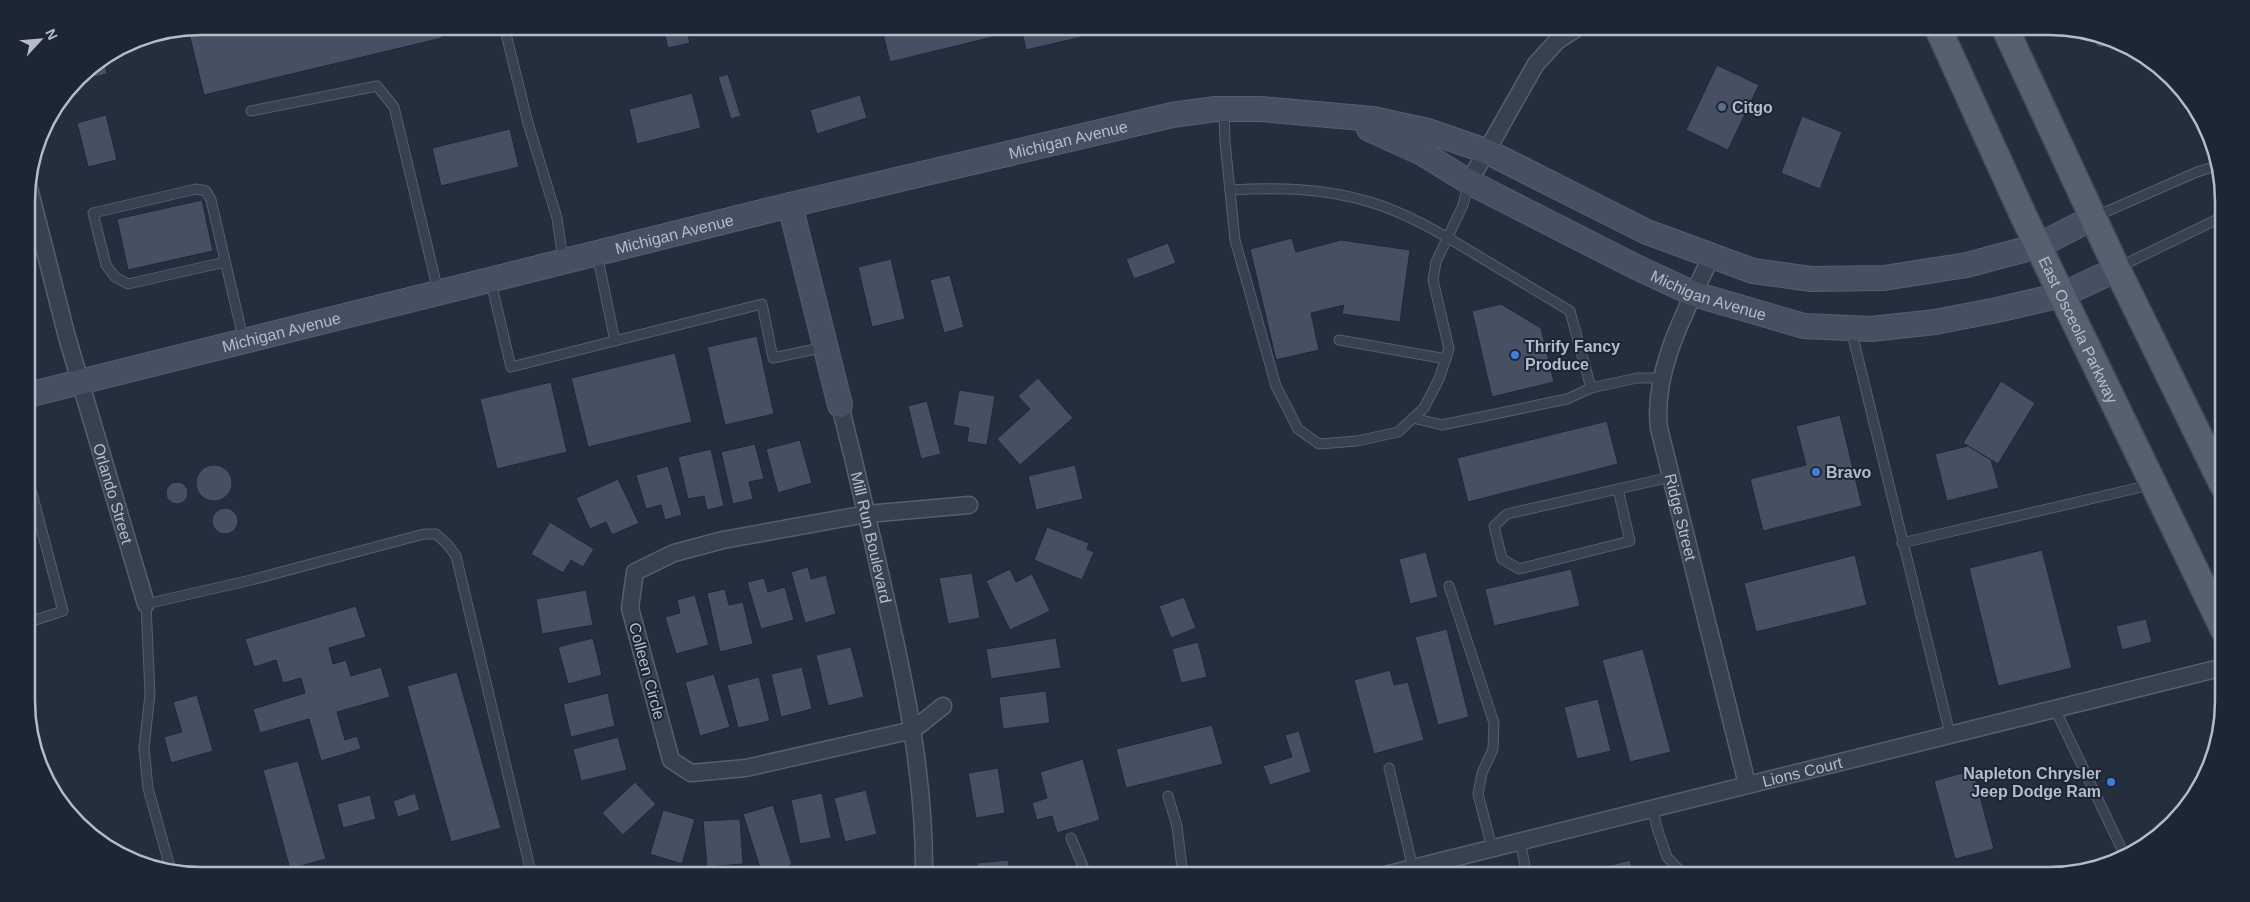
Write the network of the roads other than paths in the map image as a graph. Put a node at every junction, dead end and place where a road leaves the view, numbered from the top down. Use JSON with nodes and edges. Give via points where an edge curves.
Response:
{"nodes":[{"id":1,"x":506,"y":35,"type":"edge"},
{"id":2,"x":1553,"y":35,"type":"edge"},
{"id":3,"x":1941,"y":35,"type":"edge"},
{"id":4,"x":2008,"y":35,"type":"edge"},
{"id":5,"x":1224,"y":109,"type":"junction"},
{"id":6,"x":251,"y":111,"type":"dead end"},
{"id":7,"x":1328,"y":114,"type":"junction"},
{"id":8,"x":1486,"y":151,"type":"junction"},
{"id":9,"x":2211,"y":167,"type":"edge"},
{"id":10,"x":1469,"y":182,"type":"junction"},
{"id":11,"x":1230,"y":190,"type":"junction"},
{"id":12,"x":790,"y":206,"type":"junction"},
{"id":13,"x":35,"y":211,"type":"edge"},
{"id":14,"x":2094,"y":217,"type":"junction"},
{"id":15,"x":2215,"y":220,"type":"edge"},
{"id":16,"x":1447,"y":238,"type":"junction"},
{"id":17,"x":2038,"y":246,"type":"junction"},
{"id":18,"x":597,"y":254,"type":"junction"},
{"id":19,"x":1712,"y":255,"type":"junction"},
{"id":20,"x":225,"y":262,"type":"junction"},
{"id":21,"x":563,"y":262,"type":"junction"},
{"id":22,"x":2117,"y":268,"type":"junction"},
{"id":23,"x":490,"y":280,"type":"junction"},
{"id":24,"x":438,"y":294,"type":"junction"},
{"id":25,"x":1694,"y":294,"type":"junction"},
{"id":26,"x":2062,"y":295,"type":"junction"},
{"id":27,"x":1851,"y":328,"type":"junction"},
{"id":28,"x":1339,"y":340,"type":"dead end"},
{"id":29,"x":615,"y":341,"type":"junction"},
{"id":30,"x":244,"y":342,"type":"junction"},
{"id":31,"x":826,"y":347,"type":"junction"},
{"id":32,"x":1446,"y":359,"type":"junction"},
{"id":33,"x":1662,"y":378,"type":"junction"},
{"id":34,"x":80,"y":383,"type":"junction"},
{"id":35,"x":1591,"y":388,"type":"junction"},
{"id":36,"x":35,"y":393,"type":"edge"},
{"id":37,"x":840,"y":405,"type":"joint"},
{"id":38,"x":1414,"y":418,"type":"junction"},
{"id":39,"x":2215,"y":468,"type":"edge"},
{"id":40,"x":1671,"y":477,"type":"junction"},
{"id":41,"x":2153,"y":484,"type":"junction"},
{"id":42,"x":1618,"y":489,"type":"junction"},
{"id":43,"x":35,"y":504,"type":"edge"},
{"id":44,"x":969,"y":504,"type":"dead end"},
{"id":45,"x":867,"y":514,"type":"junction"},
{"id":46,"x":1902,"y":543,"type":"junction"},
{"id":47,"x":1449,"y":586,"type":"dead end"},
{"id":48,"x":146,"y":604,"type":"junction"},
{"id":49,"x":2215,"y":611,"type":"edge"},
{"id":50,"x":35,"y":620,"type":"edge"},
{"id":51,"x":2215,"y":669,"type":"edge"},
{"id":52,"x":943,"y":706,"type":"dead end"},
{"id":53,"x":2055,"y":709,"type":"junction"},
{"id":54,"x":913,"y":730,"type":"junction"},
{"id":55,"x":1950,"y":734,"type":"junction"},
{"id":56,"x":1389,"y":768,"type":"dead end"},
{"id":57,"x":1747,"y":784,"type":"junction"},
{"id":58,"x":1168,"y":796,"type":"dead end"},
{"id":59,"x":1652,"y":808,"type":"junction"},
{"id":60,"x":1071,"y":838,"type":"dead end"},
{"id":61,"x":1520,"y":841,"type":"junction"},
{"id":62,"x":1492,"y":848,"type":"junction"},
{"id":63,"x":2122,"y":850,"type":"edge"},
{"id":64,"x":169,"y":863,"type":"edge"},
{"id":65,"x":530,"y":867,"type":"edge"},
{"id":66,"x":924,"y":867,"type":"edge"},
{"id":67,"x":1083,"y":867,"type":"edge"},
{"id":68,"x":1182,"y":867,"type":"edge"},
{"id":69,"x":1420,"y":867,"type":"edge"},
{"id":70,"x":1431,"y":867,"type":"edge"},
{"id":71,"x":1525,"y":867,"type":"edge"},
{"id":72,"x":1676,"y":867,"type":"edge"}],
"edges":[{"from":1,"to":21,"type":"lane","via":[[528,123],[557,218]]},
{"from":2,"to":8,"type":"street"},
{"from":3,"to":17,"type":"main road","name":"East Osceola Parkway"},
{"from":4,"to":14,"type":"main road"},
{"from":5,"to":7,"type":"main road","name":"Michigan Avenue"},
{"from":5,"to":11,"type":"lane"},
{"from":5,"to":12,"type":"main road","name":"Michigan Avenue","via":[[1172,115]]},
{"from":6,"to":24,"type":"lane","via":[[378,86],[394,107]]},
{"from":7,"to":8,"type":"main road","name":"Michigan Avenue","via":[[1373,119],[1428,131]]},
{"from":7,"to":10,"type":"main road","name":"Michigan Avenue","via":[[1422,153]]},
{"from":8,"to":10,"type":"street"},
{"from":8,"to":19,"type":"main road","name":"Michigan Avenue","via":[[1647,232]]},
{"from":9,"to":14,"type":"lane"},
{"from":10,"to":16,"type":"lane","via":[[1463,205]]},
{"from":10,"to":25,"type":"main road","name":"Michigan Avenue"},
{"from":11,"to":16,"type":"lane","via":[[1300,189],[1339,195],[1370,202],[1403,215]]},
{"from":11,"to":38,"type":"lane","via":[[1235,240],[1276,386],[1298,429],[1319,444],[1357,441],[1398,432]]},
{"from":12,"to":18,"type":"main road","name":"Michigan Avenue"},
{"from":12,"to":31,"type":"main road","name":"Mill Run Boulevard"},
{"from":13,"to":34,"type":"street","name":"Orlando Street"},
{"from":14,"to":17,"type":"main road","name":"Michigan Avenue"},
{"from":14,"to":22,"type":"main road"},
{"from":15,"to":22,"type":"lane"},
{"from":16,"to":32,"type":"lane","via":[[1436,262],[1434,280],[1449,349]]},
{"from":16,"to":35,"type":"lane","via":[[1570,311]]},
{"from":17,"to":19,"type":"main road","name":"Michigan Avenue","via":[[1967,265],[1884,278],[1811,279],[1773,274],[1754,271]]},
{"from":17,"to":26,"type":"main road","name":"East Osceola Parkway"},
{"from":18,"to":21,"type":"main road","name":"Michigan Avenue"},
{"from":18,"to":29,"type":"lane"},
{"from":19,"to":25,"type":"street","name":"Ridge Street"},
{"from":20,"to":20,"type":"lane","via":[[211,200],[206,191],[196,189],[93,213],[106,265],[115,277],[128,284]]},
{"from":20,"to":30,"type":"lane"},
{"from":21,"to":23,"type":"main road","name":"Michigan Avenue"},
{"from":22,"to":26,"type":"main road","name":"Michigan Avenue"},
{"from":22,"to":39,"type":"main road"},
{"from":23,"to":24,"type":"main road","name":"Michigan Avenue"},
{"from":23,"to":29,"type":"lane","via":[[511,367]]},
{"from":24,"to":30,"type":"main road","name":"Michigan Avenue"},
{"from":25,"to":27,"type":"main road","name":"Michigan Avenue","via":[[1804,326]]},
{"from":25,"to":33,"type":"street","name":"Ridge Street","via":[[1684,313]]},
{"from":26,"to":27,"type":"main road","name":"Michigan Avenue","via":[[1935,322]]},
{"from":26,"to":41,"type":"main road","name":"East Osceola Parkway"},
{"from":27,"to":46,"type":"lane"},
{"from":28,"to":32,"type":"lane"},
{"from":29,"to":31,"type":"lane","via":[[762,304],[773,358]]},
{"from":30,"to":34,"type":"main road","name":"Michigan Avenue"},
{"from":31,"to":37,"type":"main road","name":"Mill Run Boulevard"},
{"from":32,"to":38,"type":"lane","via":[[1424,408]]},
{"from":33,"to":35,"type":"lane","via":[[1637,378]]},
{"from":33,"to":40,"type":"street","name":"Ridge Street","via":[[1657,413]]},
{"from":34,"to":36,"type":"main road","name":"Michigan Avenue"},
{"from":34,"to":48,"type":"street","name":"Orlando Street"},
{"from":35,"to":38,"type":"lane","via":[[1567,399],[1442,425]]},
{"from":37,"to":45,"type":"street","name":"Mill Run Boulevard"},
{"from":40,"to":42,"type":"lane"},
{"from":40,"to":57,"type":"street","name":"Ridge Street"},
{"from":41,"to":46,"type":"lane"},
{"from":41,"to":49,"type":"main road","name":"East Osceola Parkway"},
{"from":42,"to":42,"type":"lane","via":[[1507,514],[1494,526],[1502,559],[1519,569],[1630,540]]},
{"from":43,"to":50,"type":"lane","via":[[63,611]]},
{"from":44,"to":45,"type":"street"},
{"from":45,"to":54,"type":"street","name":"Mill Run Boulevard"},
{"from":45,"to":54,"type":"street","name":"Colleen Circle","via":[[723,540],[674,553],[635,572],[630,608],[670,760],[691,773],[746,768]]},
{"from":46,"to":55,"type":"lane"},
{"from":47,"to":62,"type":"lane","via":[[1494,723],[1492,749],[1478,794]]},
{"from":48,"to":64,"type":"lane","via":[[150,694],[144,748],[148,788]]},
{"from":48,"to":65,"type":"lane","via":[[424,534],[436,534],[456,556]]},
{"from":51,"to":53,"type":"street","name":"Lions Court"},
{"from":52,"to":54,"type":"street"},
{"from":53,"to":55,"type":"street","name":"Lions Court"},
{"from":53,"to":63,"type":"lane"},
{"from":54,"to":66,"type":"street","name":"Mill Run Boulevard"},
{"from":55,"to":57,"type":"street","name":"Lions Court"},
{"from":56,"to":69,"type":"lane"},
{"from":57,"to":59,"type":"street","name":"Lions Court"},
{"from":58,"to":68,"type":"lane"},
{"from":59,"to":61,"type":"street","name":"Lions Court"},
{"from":59,"to":72,"type":"lane","via":[[1667,857]]},
{"from":60,"to":67,"type":"lane"},
{"from":61,"to":62,"type":"street","name":"Lions Court"},
{"from":61,"to":71,"type":"lane"},
{"from":62,"to":70,"type":"street","name":"Lions Court"}]}
